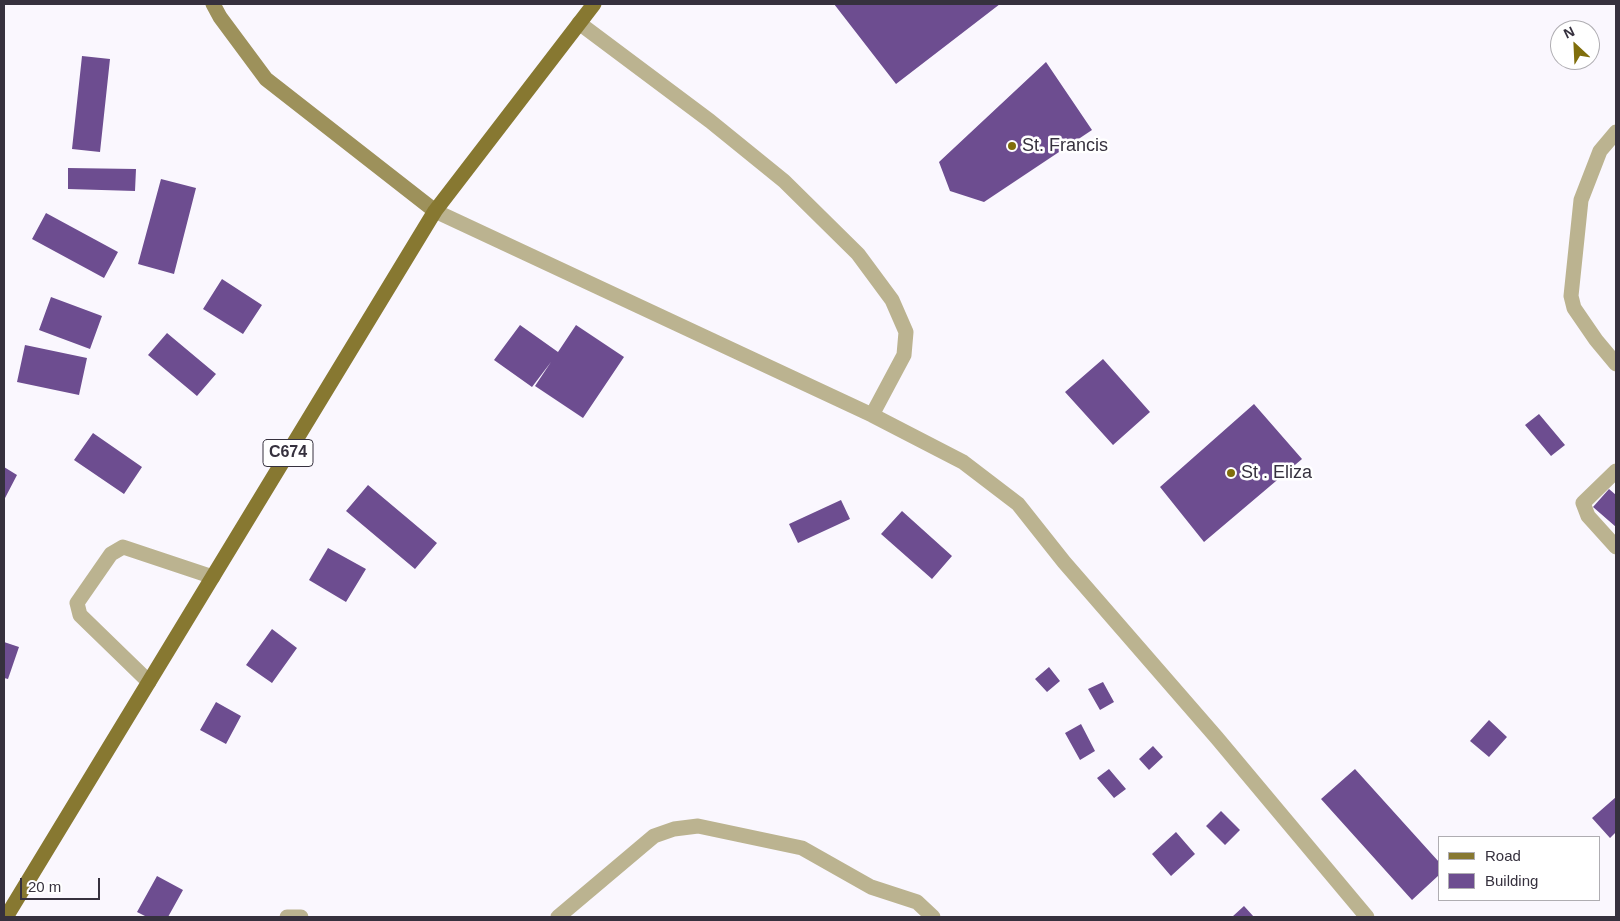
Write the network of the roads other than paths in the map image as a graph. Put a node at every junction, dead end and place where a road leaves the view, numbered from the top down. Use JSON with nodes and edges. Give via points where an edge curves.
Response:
{"nodes":[{"id":1,"x":213,"y":4,"type":"edge"},
{"id":2,"x":594,"y":4,"type":"edge"},
{"id":3,"x":580,"y":22,"type":"junction"},
{"id":4,"x":1616,"y":132,"type":"edge"},
{"id":5,"x":435,"y":211,"type":"junction"},
{"id":6,"x":1616,"y":364,"type":"edge"},
{"id":7,"x":872,"y":415,"type":"junction"},
{"id":8,"x":1616,"y":471,"type":"edge"},
{"id":9,"x":1616,"y":547,"type":"edge"},
{"id":10,"x":213,"y":577,"type":"junction"},
{"id":11,"x":148,"y":682,"type":"junction"},
{"id":12,"x":6,"y":917,"type":"edge"},
{"id":13,"x":287,"y":917,"type":"edge"},
{"id":14,"x":301,"y":917,"type":"edge"},
{"id":15,"x":558,"y":917,"type":"edge"},
{"id":16,"x":933,"y":917,"type":"edge"},
{"id":17,"x":1367,"y":917,"type":"edge"}],
"edges":[{"from":1,"to":5,"type":"street","via":[[266,79]]},
{"from":2,"to":3,"type":"main road","number":"C674"},
{"from":3,"to":5,"type":"main road","number":"C674"},
{"from":3,"to":7,"type":"street","via":[[777,175],[858,254],[892,300],[906,332],[904,355]]},
{"from":4,"to":6,"type":"street","via":[[1600,151],[1581,200],[1571,296],[1574,308]]},
{"from":5,"to":7,"type":"street"},
{"from":5,"to":10,"type":"main road","number":"C674"},
{"from":7,"to":17,"type":"street","via":[[963,462],[1018,504]]},
{"from":8,"to":9,"type":"street","via":[[1583,503],[1588,516]]},
{"from":10,"to":11,"type":"main road","number":"C674"},
{"from":10,"to":11,"type":"street","via":[[123,547],[111,554],[78,603],[80,615]]},
{"from":11,"to":12,"type":"main road","number":"C674"},
{"from":13,"to":14,"type":"street"},
{"from":15,"to":16,"type":"street","via":[[654,836],[698,826],[802,848],[871,887],[917,902]]}]}
